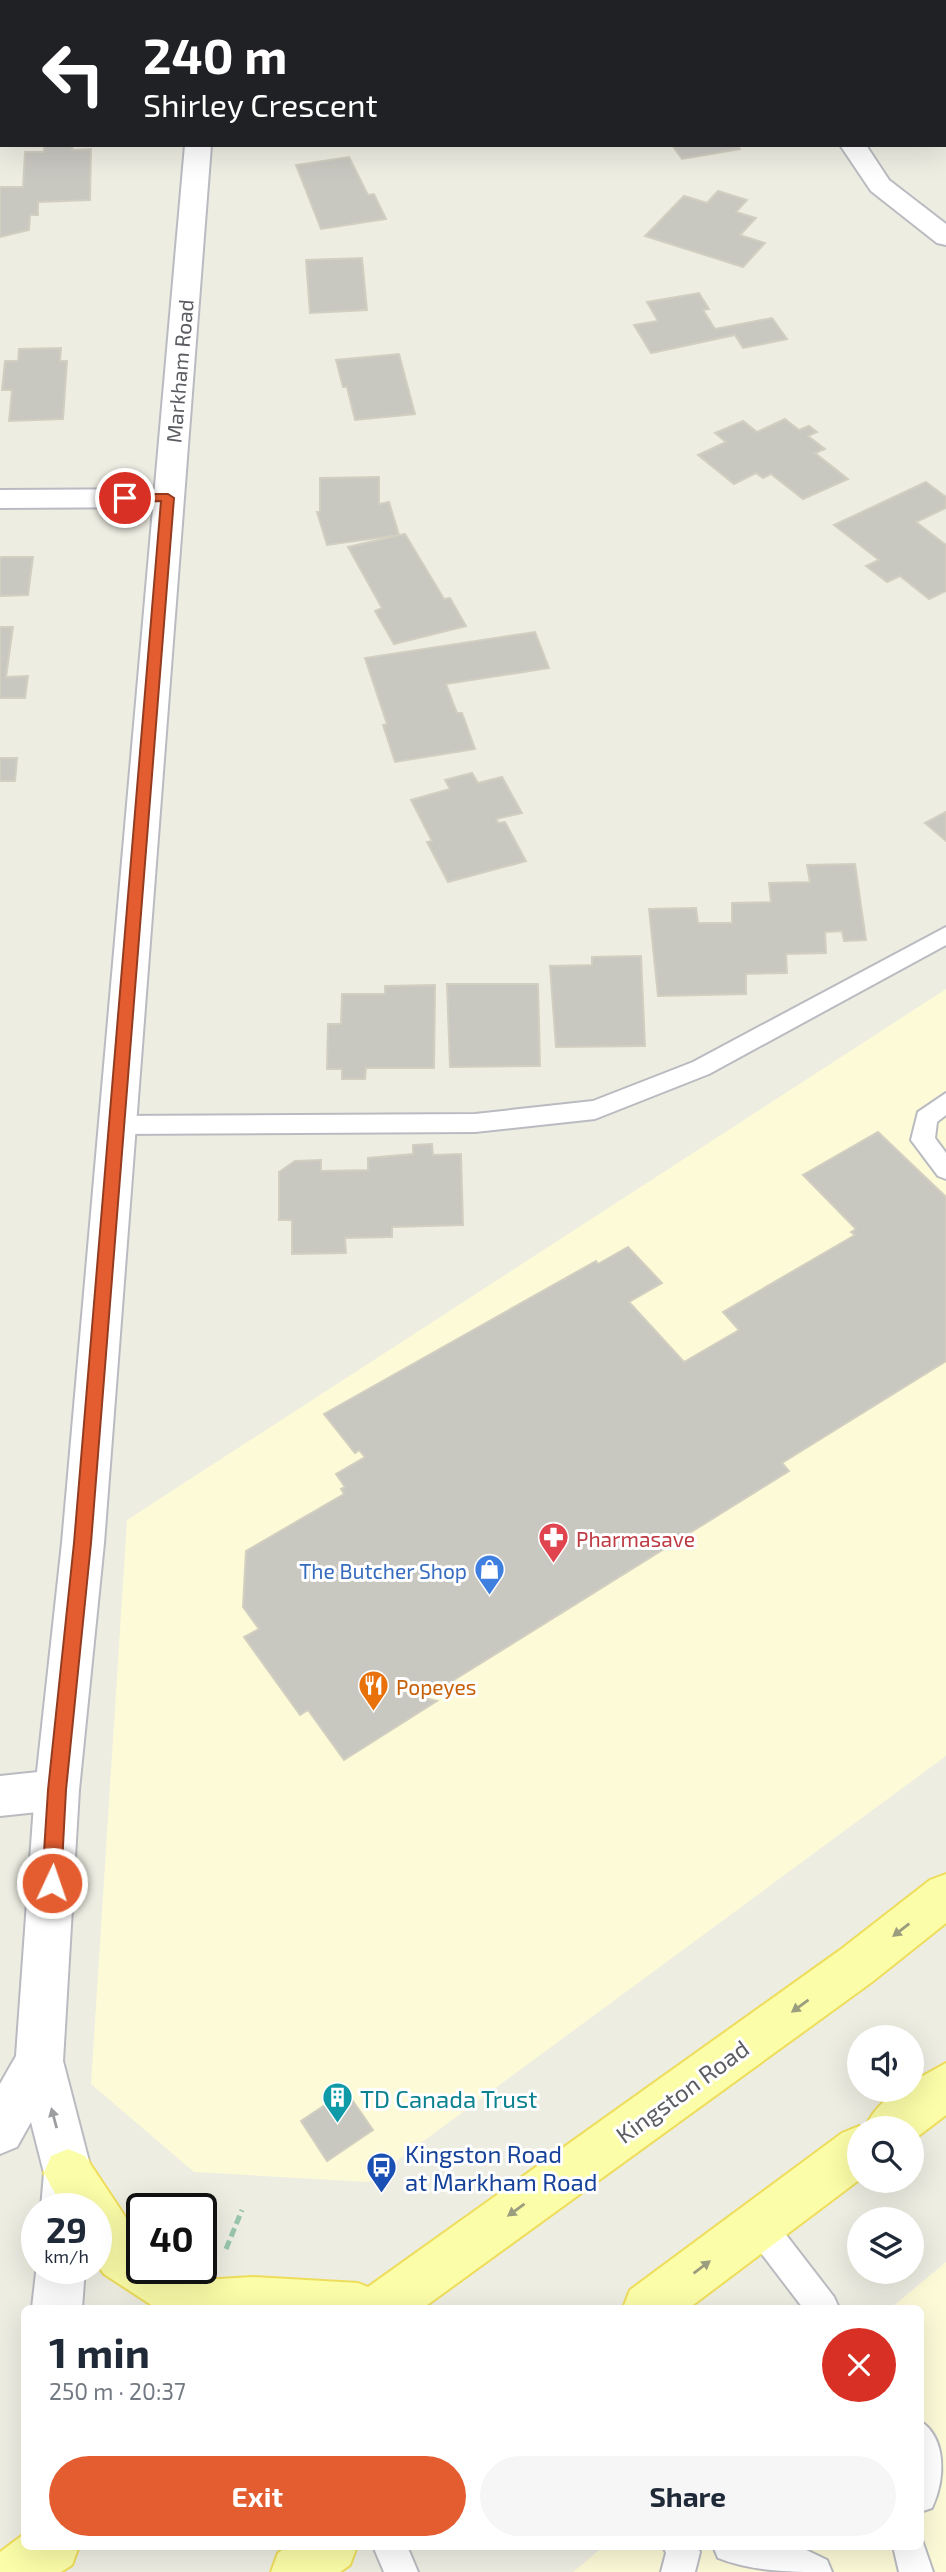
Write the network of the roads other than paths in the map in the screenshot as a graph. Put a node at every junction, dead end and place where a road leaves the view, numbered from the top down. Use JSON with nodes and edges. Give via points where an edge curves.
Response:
{"nodes":[{"id":1,"x":198,"y":147,"type":"edge"},
{"id":2,"x":854,"y":147,"type":"edge"},
{"id":3,"x":946,"y":237,"type":"edge"},
{"id":4,"x":168,"y":498,"type":"junction"},
{"id":5,"x":0,"y":499,"type":"edge"},
{"id":6,"x":946,"y":934,"type":"edge"},
{"id":7,"x":946,"y":1102,"type":"edge"},
{"id":8,"x":115,"y":1125,"type":"junction"},
{"id":9,"x":946,"y":1170,"type":"edge"},
{"id":10,"x":57,"y":1790,"type":"junction"},
{"id":11,"x":0,"y":1796,"type":"edge"},
{"id":12,"x":946,"y":1895,"type":"edge"},
{"id":13,"x":39,"y":2061,"type":"junction"},
{"id":14,"x":946,"y":2086,"type":"edge"},
{"id":15,"x":905,"y":2116,"type":"edge"},
{"id":16,"x":0,"y":2130,"type":"edge"},
{"id":17,"x":847,"y":2159,"type":"edge"},
{"id":18,"x":73,"y":2193,"type":"edge"},
{"id":19,"x":759,"y":2225,"type":"junction"},
{"id":20,"x":112,"y":2243,"type":"edge"},
{"id":21,"x":59,"y":2284,"type":"edge"},
{"id":22,"x":57,"y":2305,"type":"edge"},
{"id":23,"x":196,"y":2305,"type":"edge"},
{"id":24,"x":196,"y":2305,"type":"edge"},
{"id":25,"x":305,"y":2305,"type":"edge"},
{"id":26,"x":385,"y":2305,"type":"edge"},
{"id":27,"x":652,"y":2305,"type":"edge"},
{"id":28,"x":821,"y":2305,"type":"edge"},
{"id":29,"x":935,"y":2450,"type":"edge"},
{"id":30,"x":924,"y":2484,"type":"edge"},
{"id":31,"x":326,"y":2550,"type":"edge"},
{"id":32,"x":392,"y":2550,"type":"edge"},
{"id":33,"x":759,"y":2550,"type":"edge"},
{"id":34,"x":911,"y":2550,"type":"edge"},
{"id":35,"x":297,"y":2572,"type":"edge"},
{"id":36,"x":401,"y":2572,"type":"edge"},
{"id":37,"x":815,"y":2572,"type":"edge"},
{"id":38,"x":916,"y":2572,"type":"edge"}],
"edges":[{"from":1,"to":4,"type":"street","name":"Markham Road"},
{"from":2,"to":3,"type":"street","via":[[880,185]]},
{"from":4,"to":5,"type":"street"},
{"from":4,"to":8,"type":"street","name":"Markham Road"},
{"from":6,"to":8,"type":"lane","via":[[701,1068],[594,1110],[475,1123]]},
{"from":7,"to":9,"type":"lane","via":[[926,1118],[923,1140]]},
{"from":8,"to":10,"type":"street","name":"Markham Road","via":[[83,1543]]},
{"from":10,"to":11,"type":"street"},
{"from":10,"to":13,"type":"street","name":"Markham Road"},
{"from":12,"to":26,"type":"main road","name":"Kingston Road","one_way":true,"via":[[856,1966]]},
{"from":13,"to":16,"type":"street","name":"Markham Road"},
{"from":18,"to":13,"type":"street","name":"Markham Road","one_way":true},
{"from":14,"to":15,"type":"main road"},
{"from":17,"to":19,"type":"main road"},
{"from":27,"to":19,"type":"main road","one_way":true},
{"from":19,"to":28,"type":"lane"},
{"from":20,"to":24,"type":"main road","via":[[121,2257]]},
{"from":21,"to":22,"type":"street"},
{"from":23,"to":25,"type":"main road"},
{"from":29,"to":30,"type":"lane"},
{"from":31,"to":35,"type":"main road"},
{"from":32,"to":36,"type":"lane"},
{"from":33,"to":37,"type":"lane"},
{"from":34,"to":38,"type":"lane"}]}
